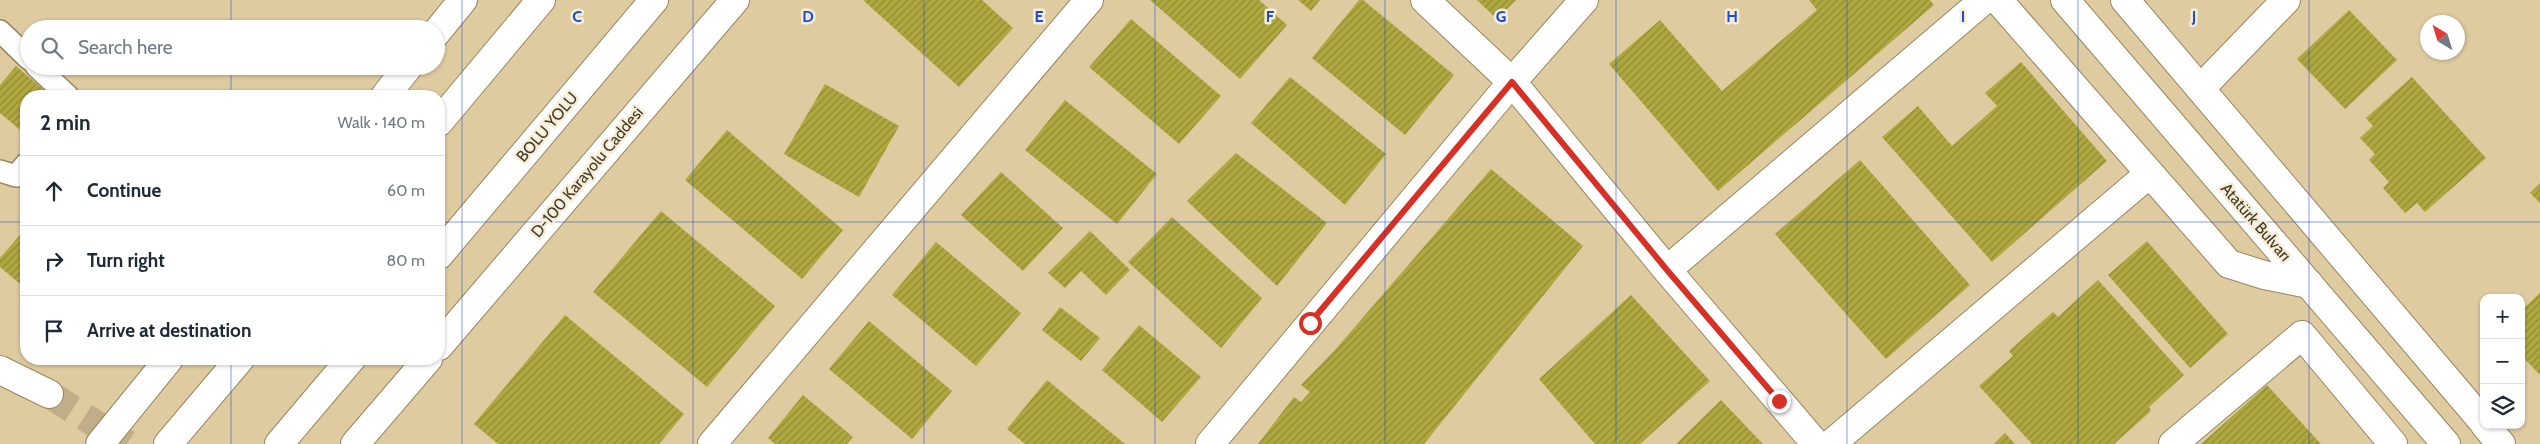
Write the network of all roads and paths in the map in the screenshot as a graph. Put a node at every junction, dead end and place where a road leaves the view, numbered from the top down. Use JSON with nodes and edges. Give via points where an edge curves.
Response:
{"nodes":[{"id":1,"x":541,"y":0,"type":"edge"},
{"id":2,"x":654,"y":0,"type":"edge"},
{"id":3,"x":735,"y":0,"type":"edge"},
{"id":4,"x":1089,"y":0,"type":"edge"},
{"id":5,"x":1425,"y":0,"type":"edge"},
{"id":6,"x":1584,"y":0,"type":"edge"},
{"id":7,"x":1984,"y":0,"type":"edge"},
{"id":8,"x":1998,"y":0,"type":"edge"},
{"id":9,"x":2065,"y":0,"type":"edge"},
{"id":10,"x":2125,"y":0,"type":"edge"},
{"id":11,"x":2286,"y":0,"type":"edge"},
{"id":12,"x":451,"y":4,"type":"edge"},
{"id":13,"x":443,"y":20,"type":"edge"},
{"id":14,"x":0,"y":31,"type":"edge"},
{"id":15,"x":20,"y":50,"type":"edge"},
{"id":16,"x":46,"y":75,"type":"edge"},
{"id":17,"x":402,"y":75,"type":"edge"},
{"id":18,"x":1512,"y":82,"type":"junction"},
{"id":19,"x":2201,"y":88,"type":"junction"},
{"id":20,"x":62,"y":90,"type":"edge"},
{"id":21,"x":390,"y":90,"type":"edge"},
{"id":22,"x":445,"y":115,"type":"edge"},
{"id":23,"x":2148,"y":174,"type":"junction"},
{"id":24,"x":445,"y":248,"type":"edge"},
{"id":25,"x":1667,"y":270,"type":"junction"},
{"id":26,"x":2309,"y":284,"type":"junction"},
{"id":27,"x":445,"y":339,"type":"edge"},
{"id":28,"x":164,"y":365,"type":"edge"},
{"id":29,"x":235,"y":365,"type":"edge"},
{"id":30,"x":346,"y":365,"type":"edge"},
{"id":31,"x":423,"y":365,"type":"edge"},
{"id":32,"x":0,"y":370,"type":"edge"},
{"id":33,"x":49,"y":394,"type":"tunnel mouth"},
{"id":34,"x":2480,"y":418,"type":"edge"},
{"id":35,"x":2489,"y":429,"type":"edge"},
{"id":36,"x":100,"y":444,"type":"edge"},
{"id":37,"x":168,"y":444,"type":"edge"},
{"id":38,"x":279,"y":444,"type":"edge"},
{"id":39,"x":355,"y":444,"type":"edge"},
{"id":40,"x":712,"y":444,"type":"edge"},
{"id":41,"x":1210,"y":444,"type":"edge"},
{"id":42,"x":1816,"y":444,"type":"edge"},
{"id":43,"x":1831,"y":444,"type":"edge"},
{"id":44,"x":2173,"y":444,"type":"edge"},
{"id":45,"x":2393,"y":444,"type":"edge"},
{"id":46,"x":2446,"y":444,"type":"edge"},
{"id":47,"x":2501,"y":444,"type":"edge"}],
"edges":[{"from":1,"to":22,"type":"main road"},
{"from":2,"to":24,"type":"main road","name":"BOLU YOLU"},
{"from":3,"to":27,"type":"main road","name":"D-100 Karayolu Caddesi"},
{"from":4,"to":40,"type":"main road"},
{"from":5,"to":18,"type":"main road"},
{"from":6,"to":18,"type":"main road"},
{"from":7,"to":25,"type":"main road"},
{"from":8,"to":23,"type":"main road"},
{"from":9,"to":26,"type":"main road","name":"Atatürk Bulvarı"},
{"from":10,"to":19,"type":"main road"},
{"from":11,"to":19,"type":"main road"},
{"from":12,"to":13,"type":"main road"},
{"from":14,"to":15,"type":"lane"},
{"from":16,"to":20,"type":"lane"},
{"from":17,"to":21,"type":"main road"},
{"from":18,"to":25,"type":"main road"},
{"from":18,"to":41,"type":"main road"},
{"from":19,"to":34,"type":"main road"},
{"from":23,"to":26,"type":"main road","via":[[2229,264]]},
{"from":23,"to":43,"type":"main road"},
{"from":25,"to":42,"type":"main road"},
{"from":26,"to":46,"type":"main road","name":"Atatürk Bulvarı"},
{"from":28,"to":36,"type":"main road"},
{"from":29,"to":37,"type":"main road"},
{"from":30,"to":38,"type":"main road"},
{"from":31,"to":39,"type":"main road"},
{"from":32,"to":33,"type":"main road"},
{"from":35,"to":47,"type":"main road"},
{"from":44,"to":45,"type":"main road","via":[[2302,335]]}]}
